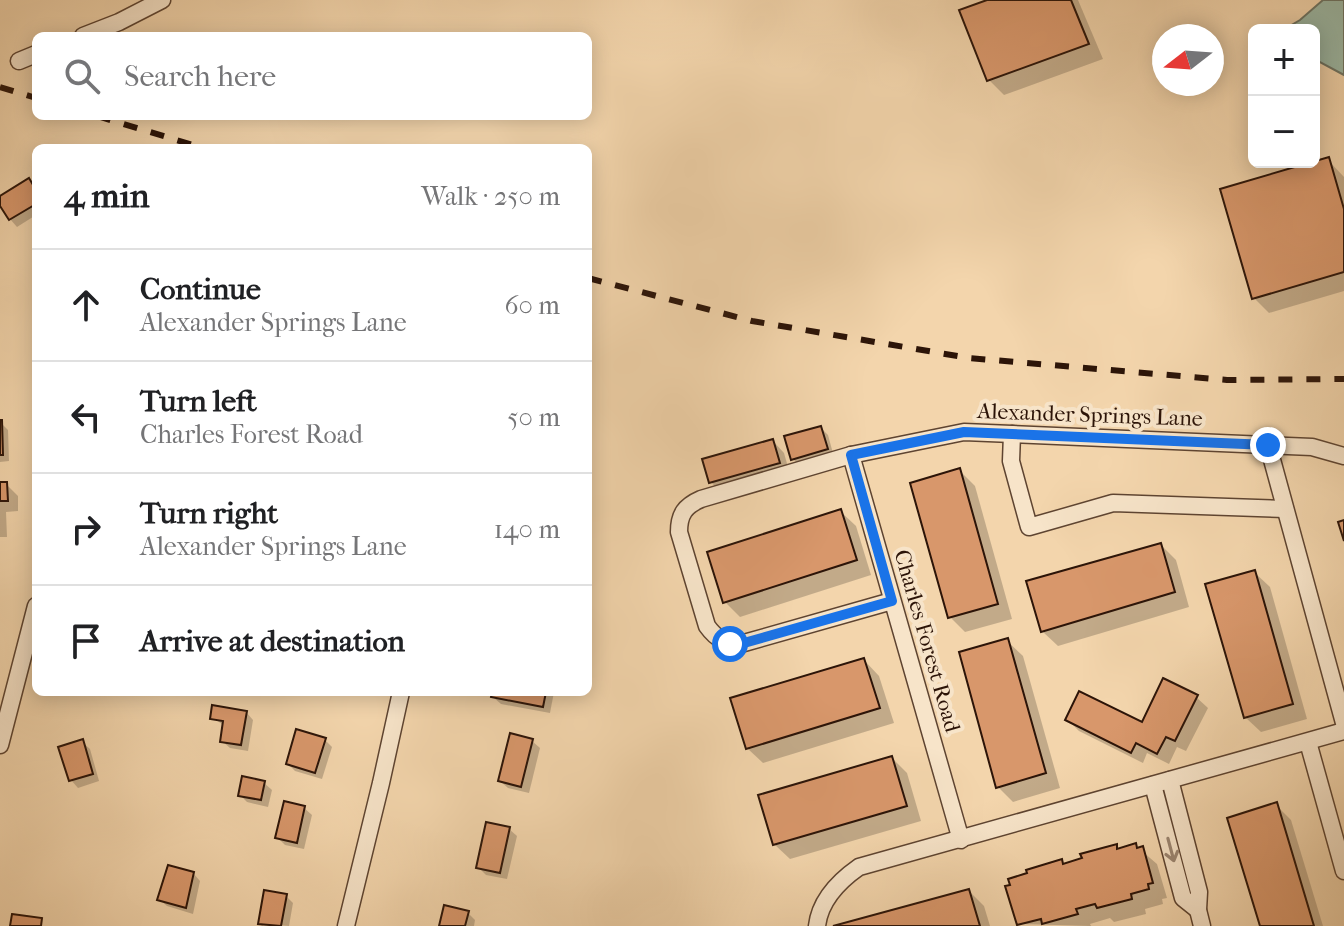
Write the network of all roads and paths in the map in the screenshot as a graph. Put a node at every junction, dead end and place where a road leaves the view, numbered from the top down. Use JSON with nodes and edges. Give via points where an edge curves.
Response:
{"nodes":[{"id":1,"x":162,"y":0,"type":"edge"},
{"id":2,"x":93,"y":32,"type":"edge"},
{"id":3,"x":32,"y":56,"type":"edge"},
{"id":4,"x":19,"y":61,"type":"dead end"},
{"id":5,"x":1012,"y":434,"type":"junction"},
{"id":6,"x":1268,"y":445,"type":"junction"},
{"id":7,"x":851,"y":455,"type":"junction"},
{"id":8,"x":1344,"y":456,"type":"edge"},
{"id":9,"x":1285,"y":509,"type":"junction"},
{"id":10,"x":892,"y":601,"type":"junction"},
{"id":11,"x":32,"y":621,"type":"edge"},
{"id":12,"x":400,"y":696,"type":"edge"},
{"id":13,"x":1344,"y":723,"type":"edge"},
{"id":14,"x":1344,"y":731,"type":"edge"},
{"id":15,"x":1308,"y":742,"type":"junction"},
{"id":16,"x":0,"y":745,"type":"edge"},
{"id":17,"x":1170,"y":780,"type":"junction"},
{"id":18,"x":1153,"y":785,"type":"junction"},
{"id":19,"x":961,"y":840,"type":"junction"},
{"id":20,"x":1344,"y":871,"type":"edge"},
{"id":21,"x":1200,"y":918,"type":"edge"},
{"id":22,"x":346,"y":926,"type":"edge"},
{"id":23,"x":817,"y":926,"type":"edge"}],
"edges":[{"from":1,"to":2,"type":"street"},
{"from":3,"to":4,"type":"street"},
{"from":5,"to":6,"type":"street","name":"Alexander Springs Lane"},
{"from":5,"to":7,"type":"street","name":"Alexander Springs Lane","via":[[964,432]]},
{"from":5,"to":9,"type":"street","via":[[1011,461],[1029,527],[1113,503]]},
{"from":6,"to":8,"type":"street","name":"Alexander Springs Lane","via":[[1312,447]]},
{"from":6,"to":9,"type":"street"},
{"from":7,"to":10,"type":"street","name":"Charles Forest Road"},
{"from":7,"to":10,"type":"street","name":"Alexander Springs Lane","via":[[688,505],[679,519],[679,532],[707,626],[730,644]]},
{"from":9,"to":13,"type":"street"},
{"from":10,"to":19,"type":"street","name":"Charles Forest Road"},
{"from":11,"to":16,"type":"street"},
{"from":12,"to":22,"type":"street"},
{"from":14,"to":15,"type":"street"},
{"from":15,"to":17,"type":"street"},
{"from":15,"to":20,"type":"street"},
{"from":17,"to":18,"type":"street"},
{"from":17,"to":21,"type":"street","via":[[1199,892]]},
{"from":18,"to":19,"type":"street"},
{"from":18,"to":21,"type":"street","one_way":true,"via":[[1183,898]]},
{"from":19,"to":23,"type":"street","via":[[859,867],[834,888]]}]}
